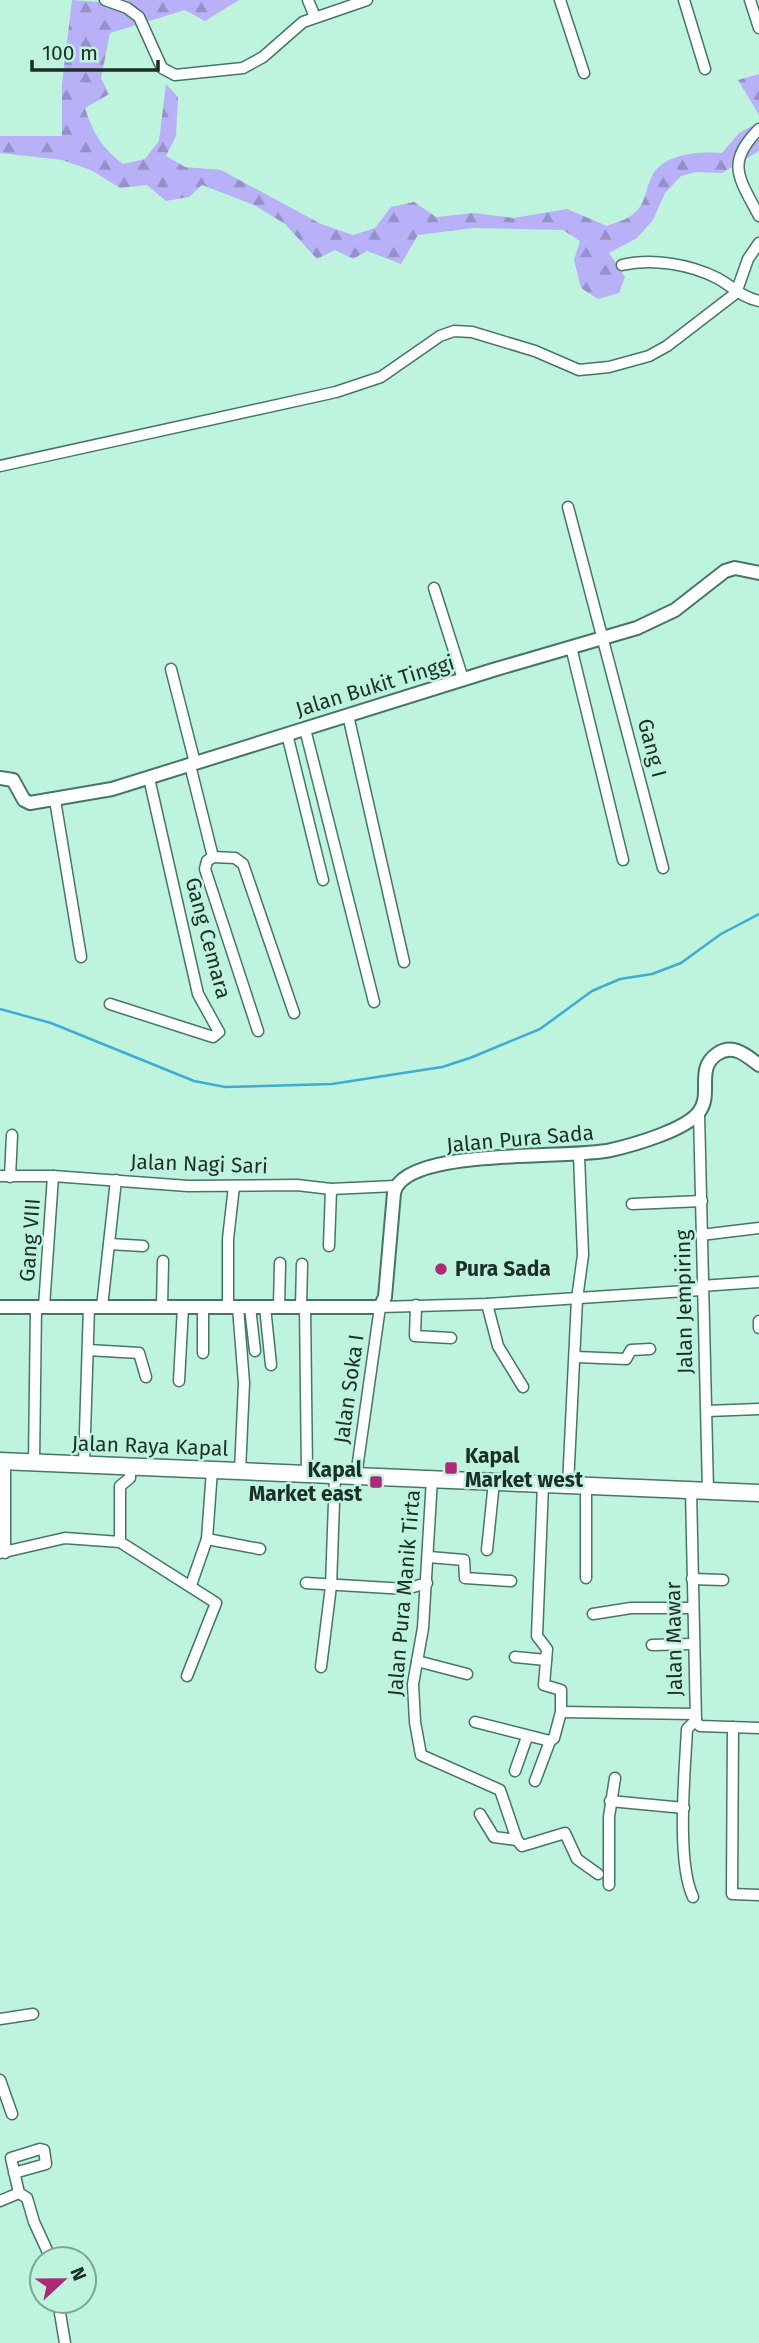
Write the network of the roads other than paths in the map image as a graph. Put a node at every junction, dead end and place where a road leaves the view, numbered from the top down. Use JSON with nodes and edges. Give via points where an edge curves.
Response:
{"nodes":[{"id":1,"x":105,"y":0,"type":"edge"},
{"id":2,"x":308,"y":0,"type":"edge"},
{"id":3,"x":367,"y":0,"type":"edge"},
{"id":4,"x":560,"y":0,"type":"edge"},
{"id":5,"x":684,"y":0,"type":"edge"},
{"id":6,"x":750,"y":0,"type":"edge"},
{"id":7,"x":314,"y":17,"type":"junction"},
{"id":8,"x":759,"y":28,"type":"edge"},
{"id":9,"x":705,"y":69,"type":"dead end"},
{"id":10,"x":584,"y":73,"type":"dead end"},
{"id":11,"x":759,"y":129,"type":"edge"},
{"id":12,"x":759,"y":216,"type":"edge"},
{"id":13,"x":759,"y":243,"type":"edge"},
{"id":14,"x":622,"y":265,"type":"dead end"},
{"id":15,"x":736,"y":293,"type":"junction"},
{"id":16,"x":759,"y":301,"type":"edge"},
{"id":17,"x":0,"y":466,"type":"edge"},
{"id":18,"x":568,"y":506,"type":"dead end"},
{"id":19,"x":759,"y":573,"type":"edge"},
{"id":20,"x":435,"y":588,"type":"dead end"},
{"id":21,"x":603,"y":637,"type":"junction"},
{"id":22,"x":570,"y":647,"type":"junction"},
{"id":23,"x":171,"y":668,"type":"dead end"},
{"id":24,"x":463,"y":679,"type":"junction"},
{"id":25,"x":348,"y":715,"type":"junction"},
{"id":26,"x":305,"y":729,"type":"junction"},
{"id":27,"x":288,"y":734,"type":"junction"},
{"id":28,"x":192,"y":764,"type":"junction"},
{"id":29,"x":0,"y":778,"type":"edge"},
{"id":30,"x":149,"y":778,"type":"junction"},
{"id":31,"x":55,"y":800,"type":"junction"},
{"id":32,"x":213,"y":857,"type":"junction"},
{"id":33,"x":623,"y":860,"type":"dead end"},
{"id":34,"x":663,"y":868,"type":"dead end"},
{"id":35,"x":323,"y":880,"type":"dead end"},
{"id":36,"x":81,"y":957,"type":"dead end"},
{"id":37,"x":404,"y":961,"type":"dead end"},
{"id":38,"x":374,"y":1002,"type":"dead end"},
{"id":39,"x":110,"y":1004,"type":"dead end"},
{"id":40,"x":294,"y":1013,"type":"dead end"},
{"id":41,"x":258,"y":1031,"type":"dead end"},
{"id":42,"x":759,"y":1065,"type":"edge"},
{"id":43,"x":699,"y":1113,"type":"junction"},
{"id":44,"x":12,"y":1135,"type":"dead end"},
{"id":45,"x":579,"y":1156,"type":"junction"},
{"id":46,"x":53,"y":1176,"type":"junction"},
{"id":47,"x":5,"y":1177,"type":"edge"},
{"id":48,"x":117,"y":1180,"type":"junction"},
{"id":49,"x":234,"y":1186,"type":"junction"},
{"id":50,"x":396,"y":1186,"type":"junction"},
{"id":51,"x":331,"y":1189,"type":"junction"},
{"id":52,"x":702,"y":1201,"type":"junction"},
{"id":53,"x":632,"y":1204,"type":"dead end"},
{"id":54,"x":759,"y":1228,"type":"edge"},
{"id":55,"x":701,"y":1236,"type":"junction"},
{"id":56,"x":109,"y":1244,"type":"junction"},
{"id":57,"x":142,"y":1246,"type":"dead end"},
{"id":58,"x":329,"y":1246,"type":"dead end"},
{"id":59,"x":163,"y":1261,"type":"dead end"},
{"id":60,"x":280,"y":1263,"type":"dead end"},
{"id":61,"x":302,"y":1264,"type":"dead end"},
{"id":62,"x":759,"y":1282,"type":"edge"},
{"id":63,"x":701,"y":1288,"type":"junction"},
{"id":64,"x":577,"y":1299,"type":"junction"},
{"id":65,"x":487,"y":1304,"type":"junction"},
{"id":66,"x":416,"y":1305,"type":"junction"},
{"id":67,"x":0,"y":1307,"type":"edge"},
{"id":68,"x":89,"y":1307,"type":"junction"},
{"id":69,"x":103,"y":1307,"type":"junction"},
{"id":70,"x":162,"y":1307,"type":"junction"},
{"id":71,"x":183,"y":1307,"type":"junction"},
{"id":72,"x":203,"y":1307,"type":"junction"},
{"id":73,"x":239,"y":1307,"type":"junction"},
{"id":74,"x":265,"y":1307,"type":"junction"},
{"id":75,"x":279,"y":1307,"type":"junction"},
{"id":76,"x":303,"y":1307,"type":"junction"},
{"id":77,"x":380,"y":1307,"type":"junction"},
{"id":78,"x":40,"y":1311,"type":"junction"},
{"id":79,"x":759,"y":1321,"type":"edge"},
{"id":80,"x":759,"y":1328,"type":"edge"},
{"id":81,"x":451,"y":1338,"type":"dead end"},
{"id":82,"x":40,"y":1344,"type":"dead end"},
{"id":83,"x":650,"y":1349,"type":"dead end"},
{"id":84,"x":88,"y":1350,"type":"junction"},
{"id":85,"x":255,"y":1351,"type":"dead end"},
{"id":86,"x":203,"y":1353,"type":"dead end"},
{"id":87,"x":576,"y":1357,"type":"junction"},
{"id":88,"x":271,"y":1365,"type":"dead end"},
{"id":89,"x":146,"y":1377,"type":"dead end"},
{"id":90,"x":179,"y":1381,"type":"dead end"},
{"id":91,"x":523,"y":1387,"type":"dead end"},
{"id":92,"x":759,"y":1409,"type":"edge"},
{"id":93,"x":707,"y":1412,"type":"junction"},
{"id":94,"x":3,"y":1461,"type":"edge"},
{"id":95,"x":34,"y":1462,"type":"junction"},
{"id":96,"x":84,"y":1464,"type":"junction"},
{"id":97,"x":130,"y":1466,"type":"junction"},
{"id":98,"x":212,"y":1470,"type":"junction"},
{"id":99,"x":240,"y":1471,"type":"junction"},
{"id":100,"x":307,"y":1474,"type":"junction"},
{"id":101,"x":335,"y":1475,"type":"junction"},
{"id":102,"x":356,"y":1476,"type":"junction"},
{"id":103,"x":432,"y":1479,"type":"junction"},
{"id":104,"x":494,"y":1482,"type":"junction"},
{"id":105,"x":543,"y":1484,"type":"junction"},
{"id":106,"x":568,"y":1485,"type":"junction"},
{"id":107,"x":586,"y":1486,"type":"junction"},
{"id":108,"x":700,"y":1490,"type":"junction"},
{"id":109,"x":759,"y":1493,"type":"edge"},
{"id":110,"x":120,"y":1537,"type":"junction"},
{"id":111,"x":207,"y":1539,"type":"junction"},
{"id":112,"x":261,"y":1549,"type":"dead end"},
{"id":113,"x":4,"y":1550,"type":"edge"},
{"id":114,"x":487,"y":1550,"type":"dead end"},
{"id":115,"x":429,"y":1557,"type":"junction"},
{"id":116,"x":586,"y":1578,"type":"dead end"},
{"id":117,"x":692,"y":1579,"type":"junction"},
{"id":118,"x":723,"y":1580,"type":"dead end"},
{"id":119,"x":192,"y":1581,"type":"junction"},
{"id":120,"x":511,"y":1581,"type":"dead end"},
{"id":121,"x":306,"y":1583,"type":"dead end"},
{"id":122,"x":427,"y":1583,"type":"junction"},
{"id":123,"x":331,"y":1586,"type":"junction"},
{"id":124,"x":692,"y":1608,"type":"junction"},
{"id":125,"x":593,"y":1614,"type":"dead end"},
{"id":126,"x":692,"y":1644,"type":"junction"},
{"id":127,"x":652,"y":1645,"type":"dead end"},
{"id":128,"x":515,"y":1657,"type":"dead end"},
{"id":129,"x":545,"y":1660,"type":"junction"},
{"id":130,"x":321,"y":1667,"type":"dead end"},
{"id":131,"x":416,"y":1668,"type":"junction"},
{"id":132,"x":467,"y":1674,"type":"dead end"},
{"id":133,"x":187,"y":1676,"type":"dead end"},
{"id":134,"x":561,"y":1712,"type":"junction"},
{"id":135,"x":696,"y":1717,"type":"junction"},
{"id":136,"x":475,"y":1722,"type":"dead end"},
{"id":137,"x":733,"y":1727,"type":"junction"},
{"id":138,"x":759,"y":1728,"type":"edge"},
{"id":139,"x":554,"y":1736,"type":"junction"},
{"id":140,"x":527,"y":1737,"type":"junction"},
{"id":141,"x":515,"y":1771,"type":"dead end"},
{"id":142,"x":615,"y":1777,"type":"dead end"},
{"id":143,"x":535,"y":1781,"type":"dead end"},
{"id":144,"x":610,"y":1801,"type":"junction"},
{"id":145,"x":684,"y":1808,"type":"junction"},
{"id":146,"x":480,"y":1814,"type":"dead end"},
{"id":147,"x":517,"y":1840,"type":"junction"},
{"id":148,"x":598,"y":1874,"type":"dead end"},
{"id":149,"x":610,"y":1885,"type":"dead end"},
{"id":150,"x":759,"y":1895,"type":"edge"},
{"id":151,"x":693,"y":1897,"type":"dead end"},
{"id":152,"x":33,"y":2014,"type":"dead end"},
{"id":153,"x":0,"y":2020,"type":"edge"},
{"id":154,"x":0,"y":2080,"type":"edge"},
{"id":155,"x":12,"y":2114,"type":"dead end"},
{"id":156,"x":14,"y":2173,"type":"dead end"},
{"id":157,"x":19,"y":2193,"type":"junction"},
{"id":158,"x":0,"y":2201,"type":"edge"},
{"id":159,"x":45,"y":2245,"type":"edge"},
{"id":160,"x":60,"y":2315,"type":"edge"},
{"id":161,"x":65,"y":2343,"type":"edge"}],
"edges":[{"from":1,"to":7,"type":"street","via":[[139,17],[159,64],[175,75],[243,68]]},
{"from":2,"to":7,"type":"street"},
{"from":3,"to":7,"type":"street"},
{"from":4,"to":10,"type":"street"},
{"from":5,"to":9,"type":"street"},
{"from":6,"to":8,"type":"street"},
{"from":11,"to":12,"type":"street","via":[[744,144],[738,160],[742,181]]},
{"from":13,"to":15,"type":"street"},
{"from":14,"to":15,"type":"street","via":[[660,262],[714,276]]},
{"from":15,"to":16,"type":"street"},
{"from":15,"to":17,"type":"street","via":[[667,346],[609,367],[579,370],[492,337],[454,331],[381,377],[336,392]]},
{"from":18,"to":21,"type":"street","name":"Gang I"},
{"from":19,"to":21,"type":"street","name":"Jalan Bukit Tinggi","via":[[735,568],[726,571],[661,618]]},
{"from":20,"to":24,"type":"street"},
{"from":21,"to":22,"type":"street","name":"Jalan Bukit Tinggi"},
{"from":21,"to":34,"type":"street","name":"Gang I"},
{"from":22,"to":24,"type":"street","name":"Jalan Bukit Tinggi"},
{"from":22,"to":33,"type":"street"},
{"from":23,"to":28,"type":"street"},
{"from":24,"to":25,"type":"street","name":"Jalan Bukit Tinggi"},
{"from":25,"to":26,"type":"street","name":"Jalan Bukit Tinggi"},
{"from":25,"to":37,"type":"street"},
{"from":26,"to":27,"type":"street","name":"Jalan Bukit Tinggi"},
{"from":26,"to":38,"type":"street"},
{"from":27,"to":28,"type":"street","name":"Jalan Bukit Tinggi"},
{"from":27,"to":35,"type":"street"},
{"from":28,"to":30,"type":"street","name":"Jalan Bukit Tinggi"},
{"from":28,"to":32,"type":"street"},
{"from":29,"to":31,"type":"street","name":"Jalan Bukit Tinggi","via":[[13,780],[27,802]]},
{"from":30,"to":31,"type":"street","name":"Jalan Bukit Tinggi"},
{"from":30,"to":39,"type":"street","name":"Gang Cemara","via":[[198,994],[219,1032],[213,1037]]},
{"from":31,"to":36,"type":"street"},
{"from":32,"to":40,"type":"street","via":[[235,858],[243,864]]},
{"from":32,"to":41,"type":"street","via":[[205,869]]},
{"from":42,"to":43,"type":"street","via":[[738,1050],[716,1055],[705,1066]]},
{"from":43,"to":45,"type":"street","name":"Jalan Pura Sada","via":[[643,1140]]},
{"from":43,"to":52,"type":"street","name":"Jalan Jempiring"},
{"from":44,"to":47,"type":"street"},
{"from":45,"to":50,"type":"street","name":"Jalan Pura Sada","via":[[454,1161],[409,1174]]},
{"from":45,"to":64,"type":"street","via":[[583,1255]]},
{"from":46,"to":47,"type":"street","name":"Jalan Nagi Sari"},
{"from":46,"to":48,"type":"street","name":"Jalan Nagi Sari"},
{"from":46,"to":78,"type":"street","name":"Gang VIII"},
{"from":48,"to":49,"type":"street","name":"Jalan Nagi Sari"},
{"from":48,"to":56,"type":"street"},
{"from":49,"to":51,"type":"street","name":"Jalan Nagi Sari"},
{"from":49,"to":73,"type":"street","via":[[228,1239]]},
{"from":50,"to":51,"type":"street","name":"Jalan Nagi Sari"},
{"from":50,"to":77,"type":"street","via":[[385,1297]]},
{"from":51,"to":58,"type":"street"},
{"from":52,"to":53,"type":"street"},
{"from":52,"to":55,"type":"street","name":"Jalan Jempiring"},
{"from":54,"to":55,"type":"street"},
{"from":55,"to":63,"type":"street","name":"Jalan Jempiring"},
{"from":56,"to":57,"type":"street"},
{"from":56,"to":69,"type":"street"},
{"from":59,"to":70,"type":"street"},
{"from":60,"to":75,"type":"street"},
{"from":61,"to":76,"type":"street"},
{"from":62,"to":63,"type":"street"},
{"from":63,"to":64,"type":"street"},
{"from":63,"to":93,"type":"street","name":"Jalan Jempiring"},
{"from":64,"to":65,"type":"street"},
{"from":64,"to":87,"type":"street"},
{"from":65,"to":66,"type":"street"},
{"from":65,"to":91,"type":"street","via":[[498,1346]]},
{"from":66,"to":77,"type":"street"},
{"from":66,"to":81,"type":"street","via":[[415,1336]]},
{"from":67,"to":78,"type":"street"},
{"from":68,"to":69,"type":"street"},
{"from":68,"to":78,"type":"street"},
{"from":68,"to":84,"type":"street"},
{"from":69,"to":70,"type":"street"},
{"from":70,"to":71,"type":"street"},
{"from":71,"to":72,"type":"street"},
{"from":71,"to":90,"type":"street"},
{"from":72,"to":73,"type":"street"},
{"from":72,"to":86,"type":"street"},
{"from":73,"to":74,"type":"street"},
{"from":73,"to":85,"type":"street"},
{"from":73,"to":99,"type":"street","via":[[244,1383]]},
{"from":74,"to":75,"type":"street"},
{"from":74,"to":88,"type":"street"},
{"from":75,"to":76,"type":"street"},
{"from":76,"to":77,"type":"street"},
{"from":76,"to":100,"type":"street"},
{"from":77,"to":102,"type":"street","name":"Jalan Soka I"},
{"from":78,"to":82,"type":"street"},
{"from":78,"to":95,"type":"street"},
{"from":79,"to":80,"type":"street"},
{"from":83,"to":87,"type":"street","via":[[632,1350],[620,1360]]},
{"from":84,"to":89,"type":"street","via":[[139,1353]]},
{"from":84,"to":96,"type":"street"},
{"from":87,"to":106,"type":"street"},
{"from":92,"to":93,"type":"street"},
{"from":93,"to":108,"type":"street","name":"Jalan Jempiring"},
{"from":94,"to":95,"type":"highway","name":"Jalan Raya Kapal"},
{"from":94,"to":113,"type":"street"},
{"from":95,"to":96,"type":"highway","name":"Jalan Raya Kapal"},
{"from":96,"to":97,"type":"highway","name":"Jalan Raya Kapal"},
{"from":97,"to":98,"type":"highway","name":"Jalan Raya Kapal"},
{"from":97,"to":110,"type":"street","via":[[130,1478],[120,1486]]},
{"from":98,"to":99,"type":"highway","name":"Jalan Raya Kapal"},
{"from":98,"to":111,"type":"street"},
{"from":99,"to":100,"type":"highway","name":"Jalan Raya Kapal"},
{"from":100,"to":101,"type":"highway","name":"Jalan Raya Kapal"},
{"from":101,"to":102,"type":"highway","name":"Jalan Raya Kapal"},
{"from":101,"to":123,"type":"street"},
{"from":102,"to":103,"type":"highway","name":"Jalan Raya Kapal"},
{"from":103,"to":104,"type":"highway","name":"Jalan Raya Kapal"},
{"from":103,"to":115,"type":"street","name":"Jalan Pura Manik Tirta"},
{"from":104,"to":105,"type":"highway","name":"Jalan Raya Kapal"},
{"from":104,"to":114,"type":"street"},
{"from":105,"to":106,"type":"highway","name":"Jalan Raya Kapal"},
{"from":105,"to":129,"type":"street","via":[[537,1636],[547,1649]]},
{"from":106,"to":107,"type":"highway","name":"Jalan Raya Kapal"},
{"from":107,"to":108,"type":"highway","name":"Jalan Raya Kapal"},
{"from":107,"to":116,"type":"street"},
{"from":108,"to":109,"type":"highway","name":"Jalan Raya Kapal"},
{"from":108,"to":117,"type":"street","name":"Jalan Mawar"},
{"from":110,"to":113,"type":"street","via":[[65,1538]]},
{"from":110,"to":119,"type":"street"},
{"from":111,"to":112,"type":"street"},
{"from":111,"to":119,"type":"street"},
{"from":115,"to":120,"type":"street","via":[[464,1560],[465,1578]]},
{"from":115,"to":122,"type":"street","name":"Jalan Pura Manik Tirta"},
{"from":117,"to":118,"type":"street"},
{"from":117,"to":124,"type":"street","name":"Jalan Mawar"},
{"from":119,"to":133,"type":"street","via":[[216,1602]]},
{"from":121,"to":123,"type":"street"},
{"from":122,"to":123,"type":"street","via":[[406,1589]]},
{"from":122,"to":131,"type":"street","name":"Jalan Pura Manik Tirta"},
{"from":123,"to":130,"type":"street"},
{"from":124,"to":125,"type":"street","via":[[631,1608]]},
{"from":124,"to":126,"type":"street","name":"Jalan Mawar"},
{"from":126,"to":127,"type":"street"},
{"from":126,"to":135,"type":"street","name":"Jalan Mawar"},
{"from":128,"to":129,"type":"street"},
{"from":129,"to":134,"type":"street","via":[[544,1685],[561,1688]]},
{"from":131,"to":132,"type":"street"},
{"from":131,"to":147,"type":"street","name":"Jalan Pura Manik Tirta","via":[[415,1722],[421,1755],[500,1790]]},
{"from":134,"to":135,"type":"street"},
{"from":134,"to":139,"type":"street"},
{"from":135,"to":137,"type":"street","name":"Jalan Mawar","via":[[700,1726]]},
{"from":135,"to":145,"type":"street","via":[[687,1726]]},
{"from":136,"to":140,"type":"street"},
{"from":137,"to":138,"type":"street","name":"Jalan Mawar"},
{"from":137,"to":150,"type":"street","via":[[732,1894]]},
{"from":139,"to":140,"type":"street"},
{"from":139,"to":143,"type":"street"},
{"from":140,"to":141,"type":"street"},
{"from":142,"to":144,"type":"street"},
{"from":144,"to":145,"type":"street"},
{"from":144,"to":149,"type":"street"},
{"from":145,"to":151,"type":"street","via":[[687,1881]]},
{"from":146,"to":147,"type":"street","via":[[494,1837]]},
{"from":147,"to":148,"type":"street","via":[[524,1847],[565,1833],[577,1859]]},
{"from":152,"to":153,"type":"street"},
{"from":154,"to":155,"type":"street"},
{"from":156,"to":157,"type":"street"},
{"from":157,"to":158,"type":"street"},
{"from":157,"to":159,"type":"street","via":[[27,2197]]},
{"from":160,"to":161,"type":"street"}]}
